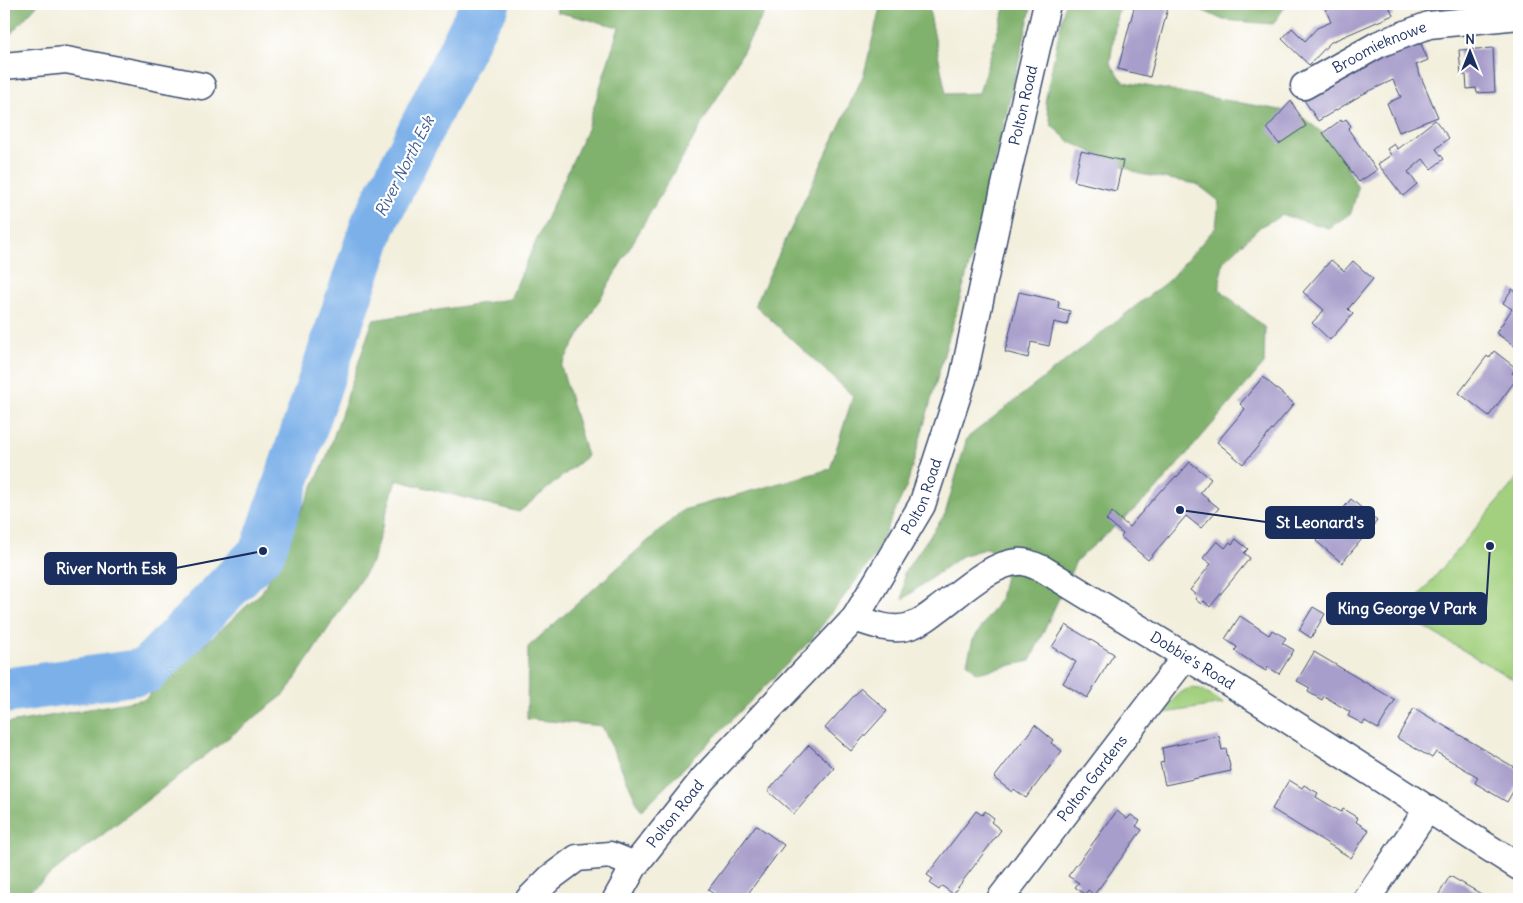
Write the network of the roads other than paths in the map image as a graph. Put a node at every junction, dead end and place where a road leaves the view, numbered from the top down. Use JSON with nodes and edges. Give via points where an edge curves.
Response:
{"nodes":[{"id":1,"x":1047,"y":4,"type":"edge"},
{"id":2,"x":1519,"y":16,"type":"edge"},
{"id":3,"x":4,"y":66,"type":"edge"},
{"id":4,"x":202,"y":86,"type":"dead end"},
{"id":5,"x":1304,"y":86,"type":"dead end"},
{"id":6,"x":856,"y":618,"type":"junction"},
{"id":7,"x":1186,"y":656,"type":"junction"},
{"id":8,"x":1427,"y":810,"type":"junction"},
{"id":9,"x":636,"y":865,"type":"junction"},
{"id":10,"x":1519,"y":867,"type":"edge"},
{"id":11,"x":529,"y":899,"type":"edge"},
{"id":12,"x":616,"y":899,"type":"edge"},
{"id":13,"x":1000,"y":899,"type":"edge"},
{"id":14,"x":1367,"y":899,"type":"edge"}],
"edges":[{"from":1,"to":6,"type":"street","name":"Polton Road","via":[[963,379],[922,506]]},
{"from":2,"to":5,"type":"street","name":"Broomieknowe","via":[[1429,25],[1379,44]]},
{"from":3,"to":4,"type":"street","via":[[66,60]]},
{"from":6,"to":7,"type":"street","name":"Dobbie's Road","via":[[882,626],[908,627],[923,621],[994,567],[1019,561],[1043,569]]},
{"from":6,"to":9,"type":"street","name":"Polton Road","via":[[703,779]]},
{"from":7,"to":8,"type":"street","name":"Dobbie's Road"},
{"from":7,"to":13,"type":"street","name":"Polton Gardens"},
{"from":8,"to":10,"type":"street","name":"Dobbie's Road"},
{"from":8,"to":14,"type":"street"},
{"from":9,"to":11,"type":"street","via":[[610,856],[577,858]]},
{"from":9,"to":12,"type":"street","name":"Polton Road"}]}
